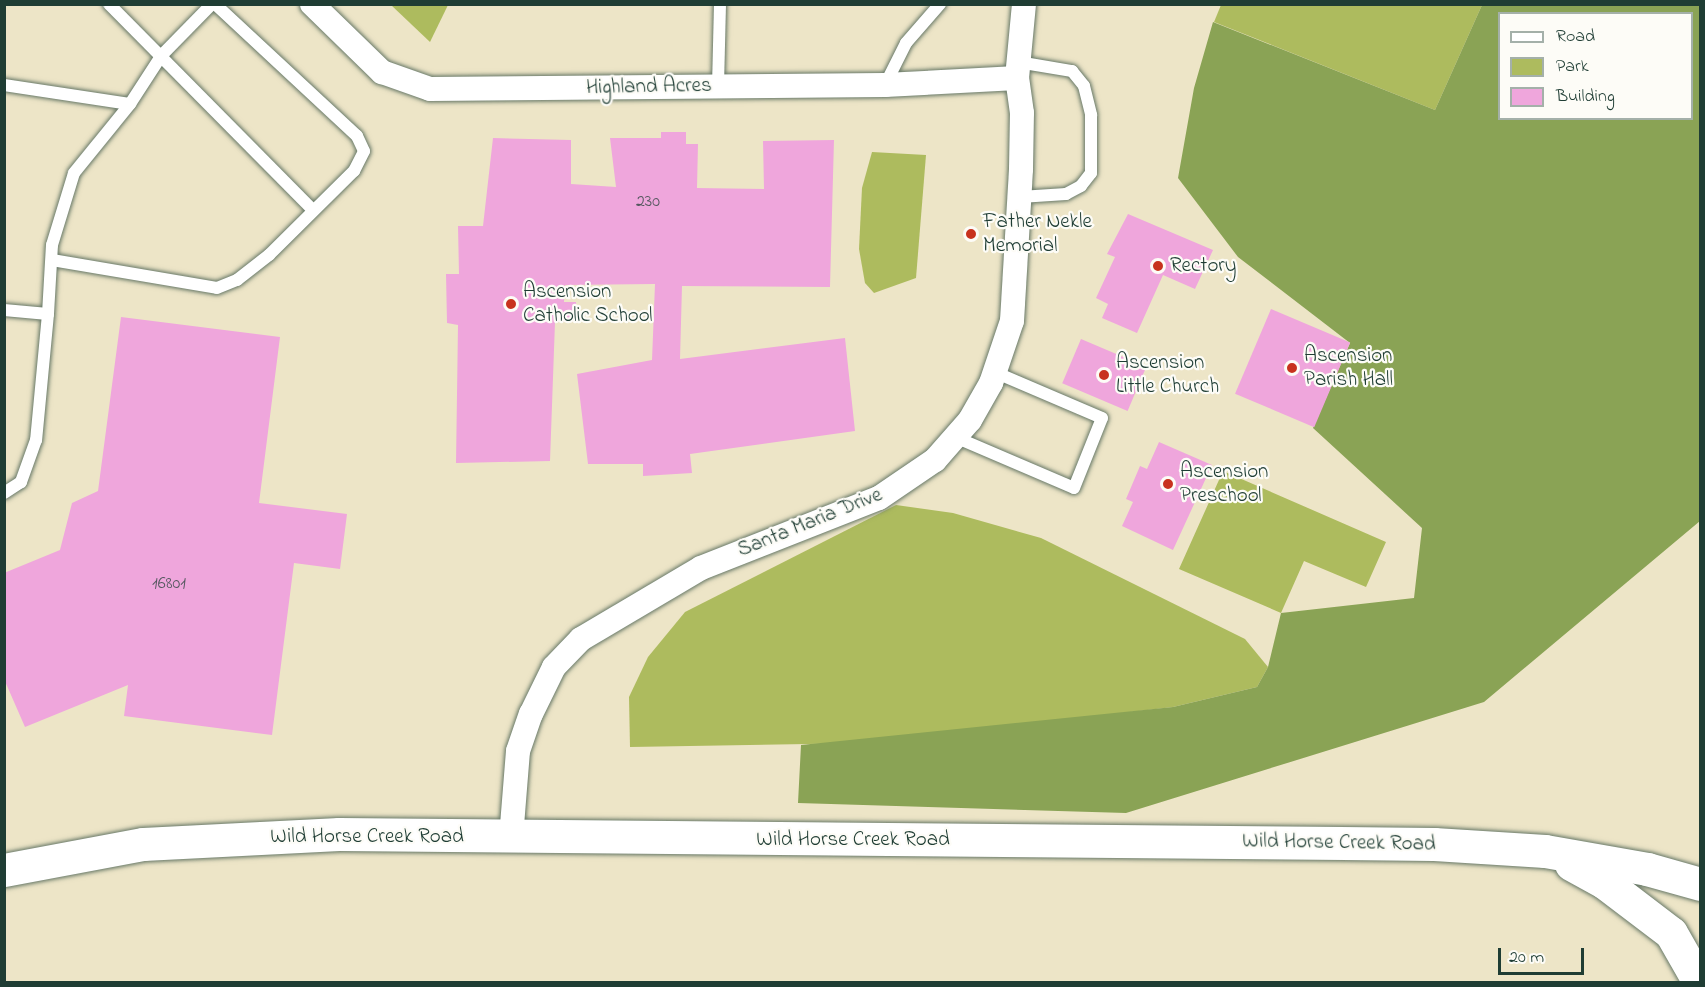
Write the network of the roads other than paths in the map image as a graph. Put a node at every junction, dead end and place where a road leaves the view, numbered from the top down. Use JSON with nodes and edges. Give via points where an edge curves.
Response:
{"nodes":[{"id":1,"x":109,"y":4,"type":"edge"},
{"id":2,"x":214,"y":4,"type":"edge"},
{"id":3,"x":312,"y":4,"type":"edge"},
{"id":4,"x":720,"y":4,"type":"edge"},
{"id":5,"x":940,"y":4,"type":"edge"},
{"id":6,"x":1024,"y":4,"type":"edge"},
{"id":7,"x":161,"y":56,"type":"junction"},
{"id":8,"x":1017,"y":70,"type":"junction"},
{"id":9,"x":4,"y":85,"type":"edge"},
{"id":10,"x":885,"y":85,"type":"junction"},
{"id":11,"x":718,"y":86,"type":"junction"},
{"id":12,"x":129,"y":104,"type":"junction"},
{"id":13,"x":1020,"y":197,"type":"junction"},
{"id":14,"x":313,"y":210,"type":"junction"},
{"id":15,"x":52,"y":260,"type":"junction"},
{"id":16,"x":4,"y":310,"type":"edge"},
{"id":17,"x":48,"y":314,"type":"junction"},
{"id":18,"x":994,"y":372,"type":"junction"},
{"id":19,"x":955,"y":437,"type":"junction"},
{"id":20,"x":4,"y":493,"type":"edge"},
{"id":21,"x":511,"y":838,"type":"junction"},
{"id":22,"x":1545,"y":851,"type":"junction"},
{"id":23,"x":4,"y":860,"type":"edge"},
{"id":24,"x":38,"y":861,"type":"junction"},
{"id":25,"x":4,"y":870,"type":"edge"},
{"id":26,"x":4,"y":882,"type":"edge"},
{"id":27,"x":1701,"y":884,"type":"edge"},
{"id":28,"x":1700,"y":982,"type":"edge"}],
"edges":[{"from":1,"to":7,"type":"lane"},
{"from":2,"to":7,"type":"lane"},
{"from":2,"to":14,"type":"lane","via":[[357,136],[364,151],[354,171]]},
{"from":3,"to":11,"type":"street","name":"Highland Acres","via":[[382,72],[430,89]]},
{"from":4,"to":11,"type":"lane"},
{"from":5,"to":10,"type":"lane","via":[[906,43]]},
{"from":6,"to":8,"type":"street","name":"Santa Maria Drive"},
{"from":7,"to":12,"type":"lane"},
{"from":7,"to":14,"type":"lane"},
{"from":8,"to":10,"type":"street","name":"Highland Acres"},
{"from":8,"to":13,"type":"street","name":"Santa Maria Drive","via":[[1022,113]]},
{"from":8,"to":13,"type":"lane","via":[[1072,71],[1084,86],[1091,116],[1091,173],[1081,186],[1066,194]]},
{"from":9,"to":12,"type":"lane"},
{"from":10,"to":11,"type":"street","name":"Highland Acres"},
{"from":12,"to":15,"type":"lane","via":[[74,173],[52,245]]},
{"from":13,"to":18,"type":"street","name":"Santa Maria Drive","via":[[1012,321]]},
{"from":14,"to":15,"type":"lane","via":[[269,255],[237,280],[217,288]]},
{"from":15,"to":17,"type":"lane"},
{"from":16,"to":17,"type":"lane"},
{"from":17,"to":20,"type":"lane","via":[[36,440],[21,482]]},
{"from":18,"to":19,"type":"street","name":"Santa Maria Drive","via":[[970,420]]},
{"from":18,"to":19,"type":"lane","via":[[1102,418],[1074,488]]},
{"from":19,"to":21,"type":"street","name":"Santa Maria Drive","via":[[935,460],[879,498],[717,560],[670,583],[581,639],[554,667],[531,714],[518,751]]},
{"from":21,"to":22,"type":"main road","name":"Wild Horse Creek Road","via":[[1434,844]]},
{"from":21,"to":24,"type":"main road","name":"Wild Horse Creek Road","via":[[244,837],[143,844]]},
{"from":22,"to":27,"type":"main road","name":"Wild Horse Creek Road","via":[[1647,869]]},
{"from":22,"to":28,"type":"main road","via":[[1604,882],[1671,933]]},
{"from":23,"to":24,"type":"main road"},
{"from":24,"to":25,"type":"main road","name":"Wild Horse Creek Road"},
{"from":24,"to":26,"type":"main road"}]}
